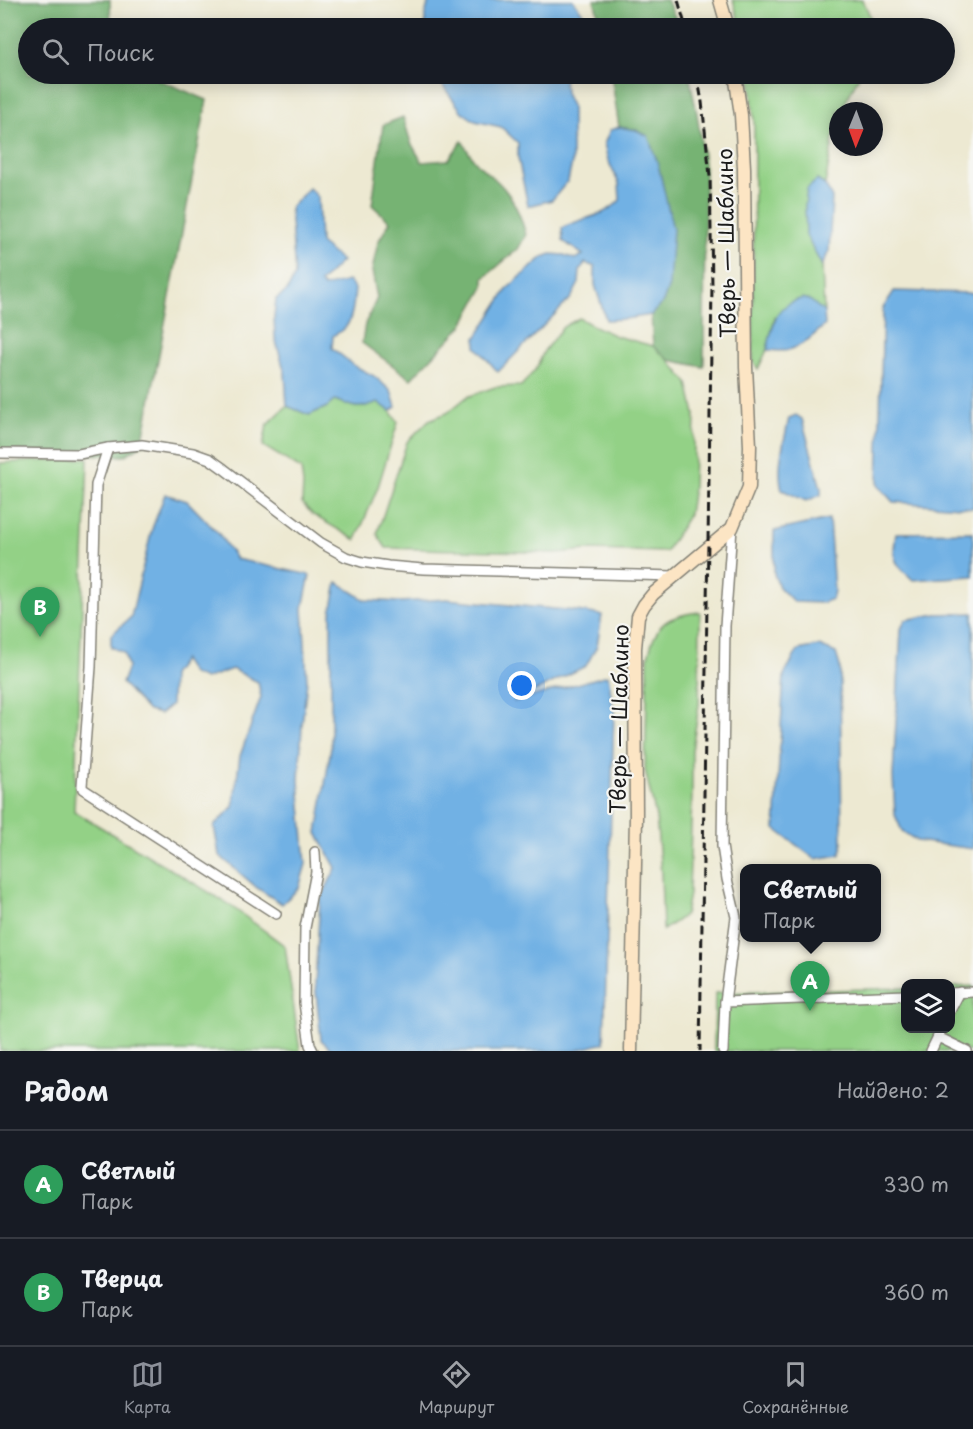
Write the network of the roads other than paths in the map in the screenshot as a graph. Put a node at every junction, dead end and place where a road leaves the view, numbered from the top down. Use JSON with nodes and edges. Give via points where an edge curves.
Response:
{"nodes":[{"id":1,"x":720,"y":0,"type":"edge"},
{"id":2,"x":725,"y":18,"type":"edge"},
{"id":3,"x":736,"y":84,"type":"edge"},
{"id":4,"x":108,"y":448,"type":"junction"},
{"id":5,"x":0,"y":453,"type":"edge"},
{"id":6,"x":732,"y":528,"type":"junction"},
{"id":7,"x":674,"y":576,"type":"junction"},
{"id":8,"x":315,"y":852,"type":"dead end"},
{"id":9,"x":276,"y":914,"type":"dead end"},
{"id":10,"x":955,"y":992,"type":"edge"},
{"id":11,"x":973,"y":992,"type":"edge"},
{"id":12,"x":901,"y":995,"type":"edge"},
{"id":13,"x":725,"y":1002,"type":"junction"},
{"id":14,"x":940,"y":1033,"type":"edge"},
{"id":15,"x":313,"y":1051,"type":"edge"},
{"id":16,"x":631,"y":1051,"type":"edge"},
{"id":17,"x":723,"y":1051,"type":"edge"},
{"id":18,"x":931,"y":1051,"type":"edge"},
{"id":19,"x":967,"y":1051,"type":"edge"}],
"edges":[{"from":1,"to":2,"type":"street"},
{"from":3,"to":6,"type":"street","name":"Тверь — Шаблино","via":[[744,168],[751,471],[747,493]]},
{"from":4,"to":5,"type":"street","via":[[79,454]]},
{"from":4,"to":7,"type":"street","via":[[142,445],[210,459],[321,543],[363,562],[423,568]]},
{"from":4,"to":9,"type":"street","via":[[96,485],[91,667],[82,789]]},
{"from":6,"to":7,"type":"street","name":"Тверь — Шаблино"},
{"from":6,"to":13,"type":"street","via":[[725,626],[722,846],[736,917]]},
{"from":7,"to":16,"type":"street","name":"Тверь — Шаблино","via":[[645,603],[637,624]]},
{"from":8,"to":15,"type":"street","via":[[316,872],[305,928],[304,1003]]},
{"from":10,"to":11,"type":"street"},
{"from":12,"to":13,"type":"street"},
{"from":13,"to":17,"type":"street"},
{"from":14,"to":18,"type":"street"},
{"from":14,"to":19,"type":"street"}]}
